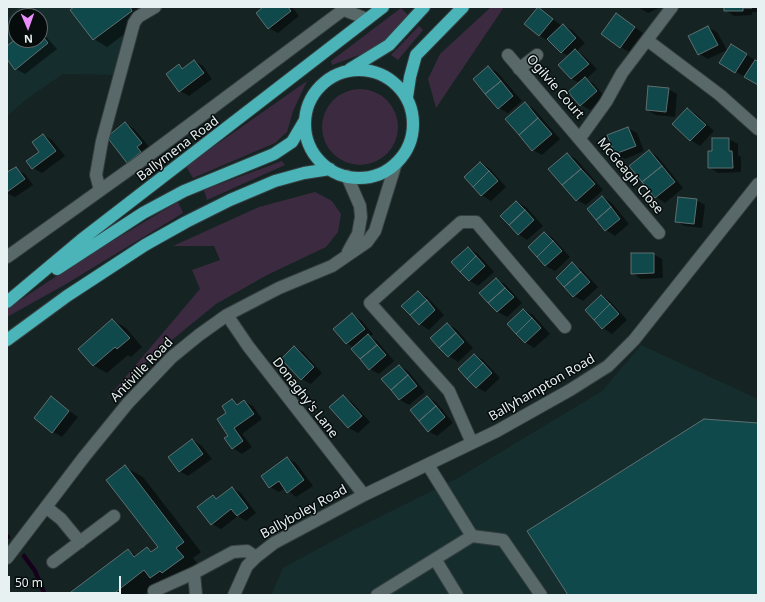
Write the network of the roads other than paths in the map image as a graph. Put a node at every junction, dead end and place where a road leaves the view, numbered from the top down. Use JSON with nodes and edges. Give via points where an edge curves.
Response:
{"nodes":[{"id":1,"x":154,"y":7,"type":"edge"},
{"id":2,"x":383,"y":7,"type":"edge"},
{"id":3,"x":424,"y":7,"type":"edge"},
{"id":4,"x":463,"y":7,"type":"edge"},
{"id":5,"x":672,"y":7,"type":"edge"},
{"id":6,"x":345,"y":8,"type":"edge"},
{"id":7,"x":367,"y":19,"type":"junction"},
{"id":8,"x":648,"y":40,"type":"junction"},
{"id":9,"x":508,"y":55,"type":"dead end"},
{"id":10,"x":537,"y":55,"type":"dead end"},
{"id":11,"x":519,"y":69,"type":"junction"},
{"id":12,"x":347,"y":71,"type":"junction"},
{"id":13,"x":407,"y":98,"type":"junction"},
{"id":14,"x":305,"y":120,"type":"junction"},
{"id":15,"x":758,"y":129,"type":"edge"},
{"id":16,"x":580,"y":138,"type":"junction"},
{"id":17,"x":396,"y":163,"type":"junction"},
{"id":18,"x":330,"y":169,"type":"junction"},
{"id":19,"x":346,"y":176,"type":"junction"},
{"id":20,"x":758,"y":184,"type":"edge"},
{"id":21,"x":100,"y":190,"type":"junction"},
{"id":22,"x":659,"y":232,"type":"dead end"},
{"id":23,"x":7,"y":257,"type":"edge"},
{"id":24,"x":344,"y":258,"type":"junction"},
{"id":25,"x":9,"y":300,"type":"edge"},
{"id":26,"x":228,"y":316,"type":"junction"},
{"id":27,"x":565,"y":327,"type":"dead end"},
{"id":28,"x":7,"y":340,"type":"edge"},
{"id":29,"x":472,"y":443,"type":"junction"},
{"id":30,"x":428,"y":465,"type":"junction"},
{"id":31,"x":364,"y":495,"type":"junction"},
{"id":32,"x":46,"y":507,"type":"junction"},
{"id":33,"x":114,"y":516,"type":"dead end"},
{"id":34,"x":472,"y":536,"type":"junction"},
{"id":35,"x":80,"y":542,"type":"junction"},
{"id":36,"x":256,"y":557,"type":"junction"},
{"id":37,"x":7,"y":558,"type":"edge"},
{"id":38,"x":435,"y":559,"type":"junction"},
{"id":39,"x":53,"y":562,"type":"dead end"},
{"id":40,"x":194,"y":573,"type":"junction"},
{"id":41,"x":154,"y":591,"type":"dead end"},
{"id":42,"x":383,"y":593,"type":"edge"},
{"id":43,"x":196,"y":595,"type":"edge"},
{"id":44,"x":234,"y":595,"type":"edge"},
{"id":45,"x":458,"y":595,"type":"edge"},
{"id":46,"x":541,"y":595,"type":"edge"}],
"edges":[{"from":1,"to":21,"type":"street","via":[[138,17],[134,23],[102,141],[96,175]]},
{"from":2,"to":7,"type":"highway","name":"Ballymena Road"},
{"from":3,"to":12,"type":"highway","via":[[388,45]]},
{"from":4,"to":13,"type":"highway","via":[[416,55]]},
{"from":5,"to":8,"type":"street"},
{"from":6,"to":7,"type":"street","name":"Ballymena Road"},
{"from":6,"to":21,"type":"street","name":"Ballymena Road"},
{"from":7,"to":25,"type":"highway","name":"Ballymena Road","via":[[87,236]]},
{"from":8,"to":15,"type":"street","via":[[720,95]]},
{"from":8,"to":16,"type":"street","via":[[622,73],[606,102]]},
{"from":9,"to":11,"type":"street","name":"Ogilvie Court"},
{"from":10,"to":11,"type":"street"},
{"from":11,"to":16,"type":"street","name":"Ogilvie Court"},
{"from":12,"to":13,"type":"highway","via":[[365,70],[381,74],[396,84]]},
{"from":12,"to":14,"type":"highway","via":[[331,78],[318,88],[309,103]]},
{"from":13,"to":17,"type":"highway","via":[[413,114],[413,132],[407,149]]},
{"from":14,"to":18,"type":"highway","via":[[306,135],[311,148],[319,160]]},
{"from":14,"to":25,"type":"highway","via":[[292,142],[274,154],[184,191],[143,213]]},
{"from":16,"to":22,"type":"street","name":"McGeagh Close"},
{"from":17,"to":19,"type":"highway","via":[[381,173],[364,178]]},
{"from":17,"to":24,"type":"street","name":"Antiville Road","via":[[375,231],[367,242]]},
{"from":18,"to":19,"type":"highway"},
{"from":18,"to":28,"type":"highway","via":[[276,181],[186,222],[145,245],[67,296]]},
{"from":19,"to":24,"type":"street","name":"Antiville Road","via":[[360,206],[362,218],[354,244]]},
{"from":20,"to":29,"type":"street","name":"Ballyhampton Road","via":[[634,340],[608,366],[570,390]]},
{"from":21,"to":23,"type":"street","name":"Ballymena Road"},
{"from":24,"to":26,"type":"street","name":"Antiville Road","via":[[332,266],[279,288]]},
{"from":26,"to":31,"type":"street","name":"Donaghy's Lane","via":[[248,346]]},
{"from":26,"to":32,"type":"street","name":"Antiville Road","via":[[199,335],[151,378],[88,452]]},
{"from":27,"to":29,"type":"street","via":[[476,222],[461,222],[370,303],[449,391]]},
{"from":29,"to":30,"type":"street","name":"Ballyhampton Road"},
{"from":30,"to":31,"type":"street","name":"Ballyhampton Road"},
{"from":30,"to":34,"type":"street"},
{"from":31,"to":36,"type":"street","name":"Ballyboley Road","via":[[293,532]]},
{"from":32,"to":35,"type":"street","via":[[61,519]]},
{"from":32,"to":37,"type":"street","name":"Antiville Road"},
{"from":33,"to":35,"type":"street"},
{"from":34,"to":38,"type":"street"},
{"from":34,"to":46,"type":"street","via":[[503,540]]},
{"from":35,"to":39,"type":"street"},
{"from":36,"to":40,"type":"street","via":[[247,551],[233,552]]},
{"from":36,"to":44,"type":"street","name":"Ballyboley Road","via":[[244,573]]},
{"from":38,"to":42,"type":"street"},
{"from":38,"to":45,"type":"street"},
{"from":40,"to":41,"type":"street"},
{"from":40,"to":43,"type":"street"}]}
